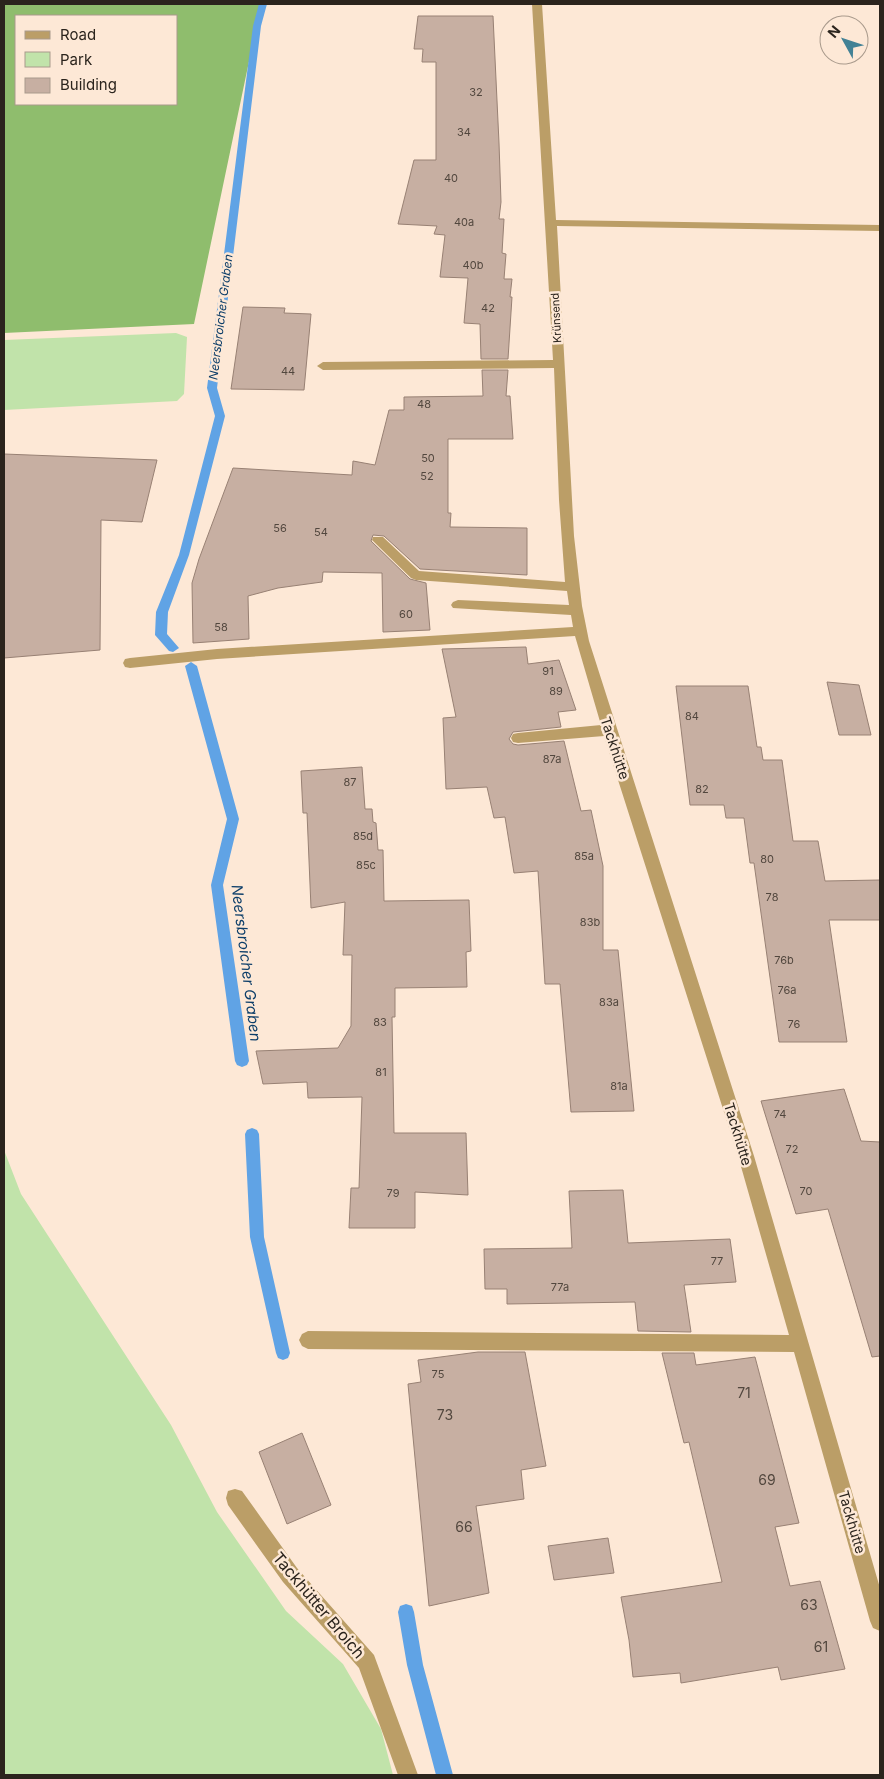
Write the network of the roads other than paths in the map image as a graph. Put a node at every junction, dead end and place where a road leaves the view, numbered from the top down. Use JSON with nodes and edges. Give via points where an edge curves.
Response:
{"nodes":[{"id":1,"x":537,"y":4,"type":"edge"},
{"id":2,"x":551,"y":223,"type":"junction"},
{"id":3,"x":880,"y":228,"type":"edge"},
{"id":4,"x":559,"y":364,"type":"junction"},
{"id":5,"x":323,"y":366,"type":"dead end"},
{"id":6,"x":378,"y":540,"type":"dead end"},
{"id":7,"x":572,"y":588,"type":"junction"},
{"id":8,"x":458,"y":605,"type":"dead end"},
{"id":9,"x":576,"y":610,"type":"junction"},
{"id":10,"x":580,"y":631,"type":"junction"},
{"id":11,"x":130,"y":664,"type":"dead end"},
{"id":12,"x":610,"y":730,"type":"junction"},
{"id":13,"x":518,"y":738,"type":"dead end"},
{"id":14,"x":308,"y":1340,"type":"dead end"},
{"id":15,"x":800,"y":1344,"type":"junction"},
{"id":16,"x":235,"y":1498,"type":"dead end"},
{"id":17,"x":880,"y":1621,"type":"edge"},
{"id":18,"x":408,"y":1775,"type":"edge"}],
"edges":[{"from":1,"to":2,"type":"street","name":"Krünsend"},
{"from":2,"to":3,"type":"street"},
{"from":2,"to":4,"type":"street","name":"Krünsend"},
{"from":4,"to":5,"type":"street"},
{"from":4,"to":7,"type":"street","name":"Krünsend"},
{"from":6,"to":7,"type":"street","via":[[416,575]]},
{"from":7,"to":9,"type":"street","name":"Krünsend"},
{"from":8,"to":9,"type":"street"},
{"from":9,"to":10,"type":"street","name":"Krünsend"},
{"from":10,"to":11,"type":"street","via":[[217,654]]},
{"from":10,"to":12,"type":"street","name":"Tackhütte"},
{"from":12,"to":13,"type":"street"},
{"from":12,"to":15,"type":"street","name":"Tackhütte","via":[[746,1156]]},
{"from":14,"to":15,"type":"street"},
{"from":15,"to":17,"type":"street","name":"Tackhütte"},
{"from":16,"to":18,"type":"street","name":"Tackhütter Broich","via":[[290,1574],[367,1662]]}]}
